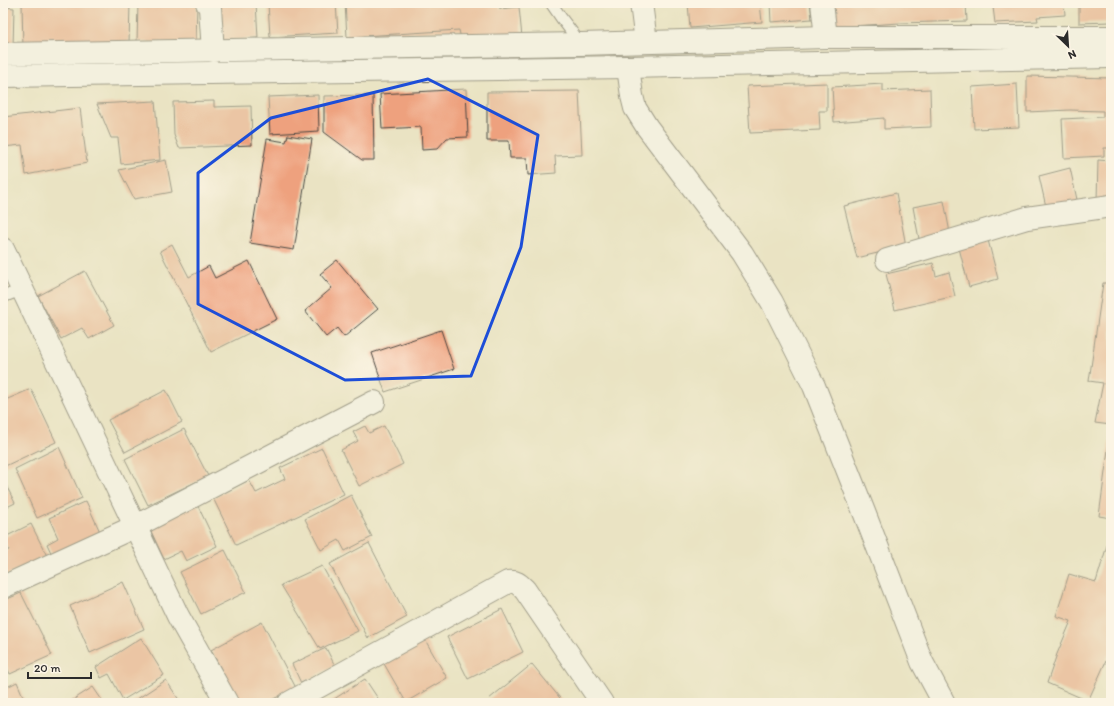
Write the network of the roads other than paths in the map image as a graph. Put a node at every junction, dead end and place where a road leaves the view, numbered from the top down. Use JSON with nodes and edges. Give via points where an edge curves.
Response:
{"nodes":[{"id":1,"x":207,"y":3,"type":"edge"},
{"id":2,"x":551,"y":3,"type":"edge"},
{"id":3,"x":641,"y":3,"type":"edge"},
{"id":4,"x":822,"y":3,"type":"edge"},
{"id":5,"x":826,"y":37,"type":"junction"},
{"id":6,"x":1111,"y":37,"type":"edge"},
{"id":7,"x":646,"y":42,"type":"junction"},
{"id":8,"x":604,"y":43,"type":"junction"},
{"id":9,"x":581,"y":44,"type":"junction"},
{"id":10,"x":214,"y":51,"type":"junction"},
{"id":11,"x":3,"y":54,"type":"edge"},
{"id":12,"x":1111,"y":57,"type":"edge"},
{"id":13,"x":638,"y":66,"type":"junction"},
{"id":14,"x":604,"y":67,"type":"junction"},
{"id":15,"x":3,"y":76,"type":"edge"},
{"id":16,"x":1111,"y":206,"type":"edge"},
{"id":17,"x":3,"y":249,"type":"edge"},
{"id":18,"x":886,"y":260,"type":"dead end"},
{"id":19,"x":23,"y":289,"type":"junction"},
{"id":20,"x":3,"y":298,"type":"edge"},
{"id":21,"x":374,"y":402,"type":"dead end"},
{"id":22,"x":136,"y":526,"type":"junction"},
{"id":23,"x":3,"y":587,"type":"edge"},
{"id":24,"x":226,"y":703,"type":"edge"},
{"id":25,"x":289,"y":703,"type":"edge"},
{"id":26,"x":602,"y":703,"type":"edge"},
{"id":27,"x":944,"y":703,"type":"edge"}],
"edges":[{"from":1,"to":10,"type":"street","via":[[210,8]]},
{"from":2,"to":9,"type":"lane"},
{"from":3,"to":7,"type":"street"},
{"from":4,"to":5,"type":"street"},
{"from":5,"to":6,"type":"street"},
{"from":5,"to":7,"type":"street"},
{"from":7,"to":8,"type":"street"},
{"from":7,"to":13,"type":"street"},
{"from":8,"to":9,"type":"street"},
{"from":8,"to":14,"type":"street"},
{"from":9,"to":10,"type":"street"},
{"from":10,"to":11,"type":"street"},
{"from":12,"to":13,"type":"street"},
{"from":13,"to":14,"type":"street"},
{"from":13,"to":27,"type":"street","via":[[632,96],[643,121],[742,252],[776,309],[814,386],[922,662]]},
{"from":14,"to":15,"type":"street"},
{"from":16,"to":18,"type":"street","via":[[1027,218]]},
{"from":17,"to":19,"type":"street"},
{"from":19,"to":20,"type":"lane"},
{"from":19,"to":22,"type":"street"},
{"from":21,"to":22,"type":"street"},
{"from":22,"to":23,"type":"street"},
{"from":22,"to":24,"type":"street","via":[[178,616]]},
{"from":25,"to":26,"type":"street","via":[[513,581],[518,582],[525,590]]}]}
